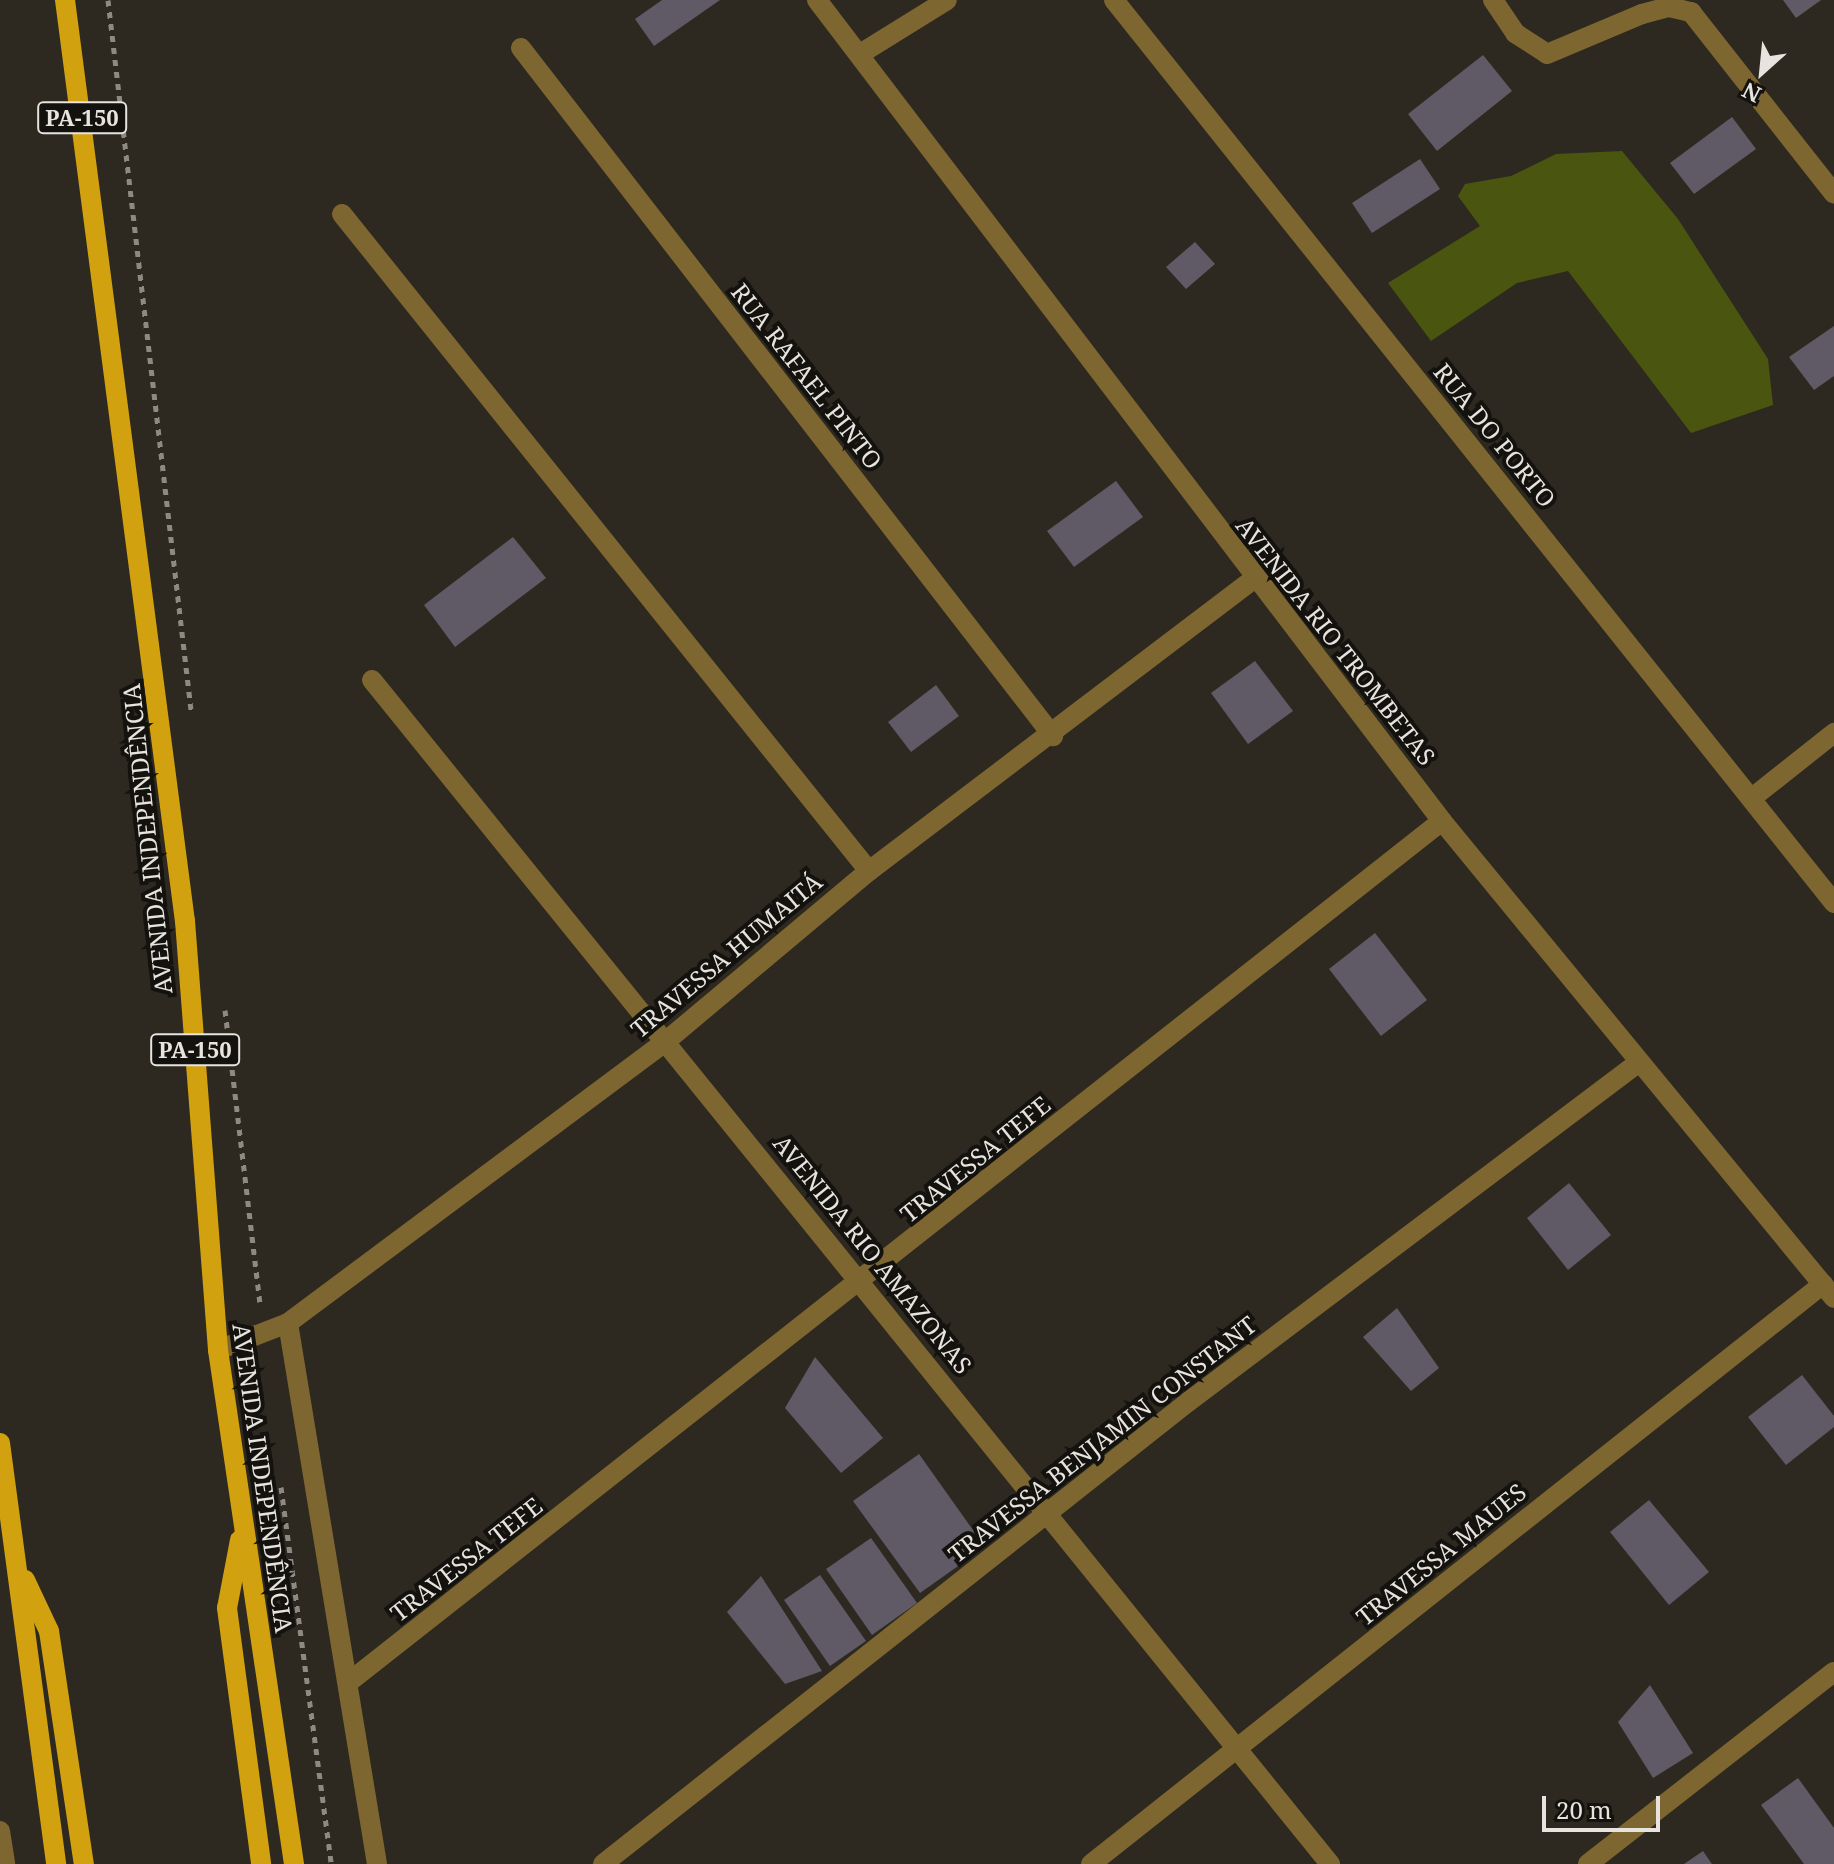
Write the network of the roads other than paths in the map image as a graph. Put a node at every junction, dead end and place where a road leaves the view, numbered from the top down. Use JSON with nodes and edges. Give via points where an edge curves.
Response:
{"nodes":[{"id":1,"x":65,"y":0,"type":"edge"},
{"id":2,"x":817,"y":0,"type":"edge"},
{"id":3,"x":947,"y":0,"type":"edge"},
{"id":4,"x":1114,"y":0,"type":"edge"},
{"id":5,"x":1493,"y":0,"type":"edge"},
{"id":6,"x":521,"y":48,"type":"dead end"},
{"id":7,"x":860,"y":54,"type":"junction"},
{"id":8,"x":1834,"y":194,"type":"edge"},
{"id":9,"x":342,"y":214,"type":"dead end"},
{"id":10,"x":1255,"y":578,"type":"junction"},
{"id":11,"x":372,"y":680,"type":"dead end"},
{"id":12,"x":1834,"y":733,"type":"edge"},
{"id":13,"x":1053,"y":736,"type":"junction"},
{"id":14,"x":1752,"y":798,"type":"junction"},
{"id":15,"x":1442,"y":821,"type":"junction"},
{"id":16,"x":869,"y":871,"type":"junction"},
{"id":17,"x":1834,"y":903,"type":"edge"},
{"id":18,"x":665,"y":1042,"type":"junction"},
{"id":19,"x":1639,"y":1062,"type":"junction"},
{"id":20,"x":862,"y":1282,"type":"junction"},
{"id":21,"x":1828,"y":1291,"type":"edge"},
{"id":22,"x":288,"y":1323,"type":"junction"},
{"id":23,"x":218,"y":1350,"type":"junction"},
{"id":24,"x":0,"y":1443,"type":"edge"},
{"id":25,"x":1049,"y":1513,"type":"junction"},
{"id":26,"x":244,"y":1518,"type":"junction"},
{"id":27,"x":16,"y":1562,"type":"junction"},
{"id":28,"x":1834,"y":1672,"type":"edge"},
{"id":29,"x":349,"y":1682,"type":"junction"},
{"id":30,"x":1239,"y":1748,"type":"junction"},
{"id":31,"x":0,"y":1831,"type":"edge"},
{"id":32,"x":5,"y":1864,"type":"edge"},
{"id":33,"x":56,"y":1864,"type":"edge"},
{"id":34,"x":84,"y":1864,"type":"edge"},
{"id":35,"x":261,"y":1864,"type":"edge"},
{"id":36,"x":294,"y":1864,"type":"edge"},
{"id":37,"x":377,"y":1864,"type":"edge"},
{"id":38,"x":603,"y":1864,"type":"edge"},
{"id":39,"x":1091,"y":1864,"type":"edge"},
{"id":40,"x":1330,"y":1864,"type":"edge"},
{"id":41,"x":1588,"y":1864,"type":"edge"}],
"edges":[{"from":1,"to":23,"type":"main road","name":"AVENIDA INDEPENDÊNCIA","number":"PA-150","via":[[185,921]]},
{"from":2,"to":7,"type":"street","name":"AVENIDA RIO TROMBETAS"},
{"from":3,"to":7,"type":"street"},
{"from":4,"to":14,"type":"street","name":"RUA DO PORTO"},
{"from":5,"to":8,"type":"street","via":[[1515,33],[1547,54],[1642,14],[1669,7],[1691,12]]},
{"from":6,"to":13,"type":"street","name":"RUA RAFAEL PINTO"},
{"from":7,"to":10,"type":"street","name":"AVENIDA RIO TROMBETAS"},
{"from":9,"to":16,"type":"street"},
{"from":10,"to":13,"type":"street","name":"TRAVESSA HUMAITÁ"},
{"from":10,"to":15,"type":"street","name":"AVENIDA RIO TROMBETAS"},
{"from":11,"to":18,"type":"street","name":"AVENIDA RIO AMAZONAS"},
{"from":12,"to":14,"type":"street"},
{"from":13,"to":16,"type":"street","name":"TRAVESSA HUMAITÁ"},
{"from":14,"to":17,"type":"street","name":"RUA DO PORTO"},
{"from":15,"to":19,"type":"street","name":"AVENIDA RIO TROMBETAS"},
{"from":15,"to":20,"type":"street","name":"TRAVESSA TEFE"},
{"from":16,"to":18,"type":"street","name":"TRAVESSA HUMAITÁ"},
{"from":18,"to":20,"type":"street","name":"AVENIDA RIO AMAZONAS"},
{"from":18,"to":22,"type":"street","name":"TRAVESSA HUMAITÁ"},
{"from":19,"to":21,"type":"street","name":"AVENIDA RIO TROMBETAS"},
{"from":19,"to":25,"type":"street","name":"TRAVESSA BENJAMIN CONSTANT"},
{"from":20,"to":25,"type":"street","name":"AVENIDA RIO AMAZONAS"},
{"from":20,"to":29,"type":"street","name":"TRAVESSA TEFE"},
{"from":21,"to":30,"type":"street","name":"TRAVESSA MAUES"},
{"from":22,"to":23,"type":"street","name":"TRAVESSA HUMAITÁ"},
{"from":22,"to":29,"type":"street"},
{"from":23,"to":26,"type":"main road","name":"AVENIDA INDEPENDÊNCIA","number":"PA-150"},
{"from":24,"to":27,"type":"main road"},
{"from":25,"to":30,"type":"street","name":"AVENIDA RIO AMAZONAS"},
{"from":25,"to":38,"type":"street","name":"TRAVESSA BENJAMIN CONSTANT"},
{"from":26,"to":35,"type":"main road","via":[[227,1608]]},
{"from":26,"to":36,"type":"main road","name":"AVENIDA INDEPENDÊNCIA","number":"PA-150"},
{"from":27,"to":33,"type":"main road"},
{"from":27,"to":34,"type":"main road","via":[[49,1631]]},
{"from":28,"to":41,"type":"street"},
{"from":29,"to":37,"type":"street"},
{"from":30,"to":39,"type":"street","name":"TRAVESSA MAUES"},
{"from":30,"to":40,"type":"street","name":"AVENIDA RIO AMAZONAS"},
{"from":31,"to":32,"type":"street"}]}
